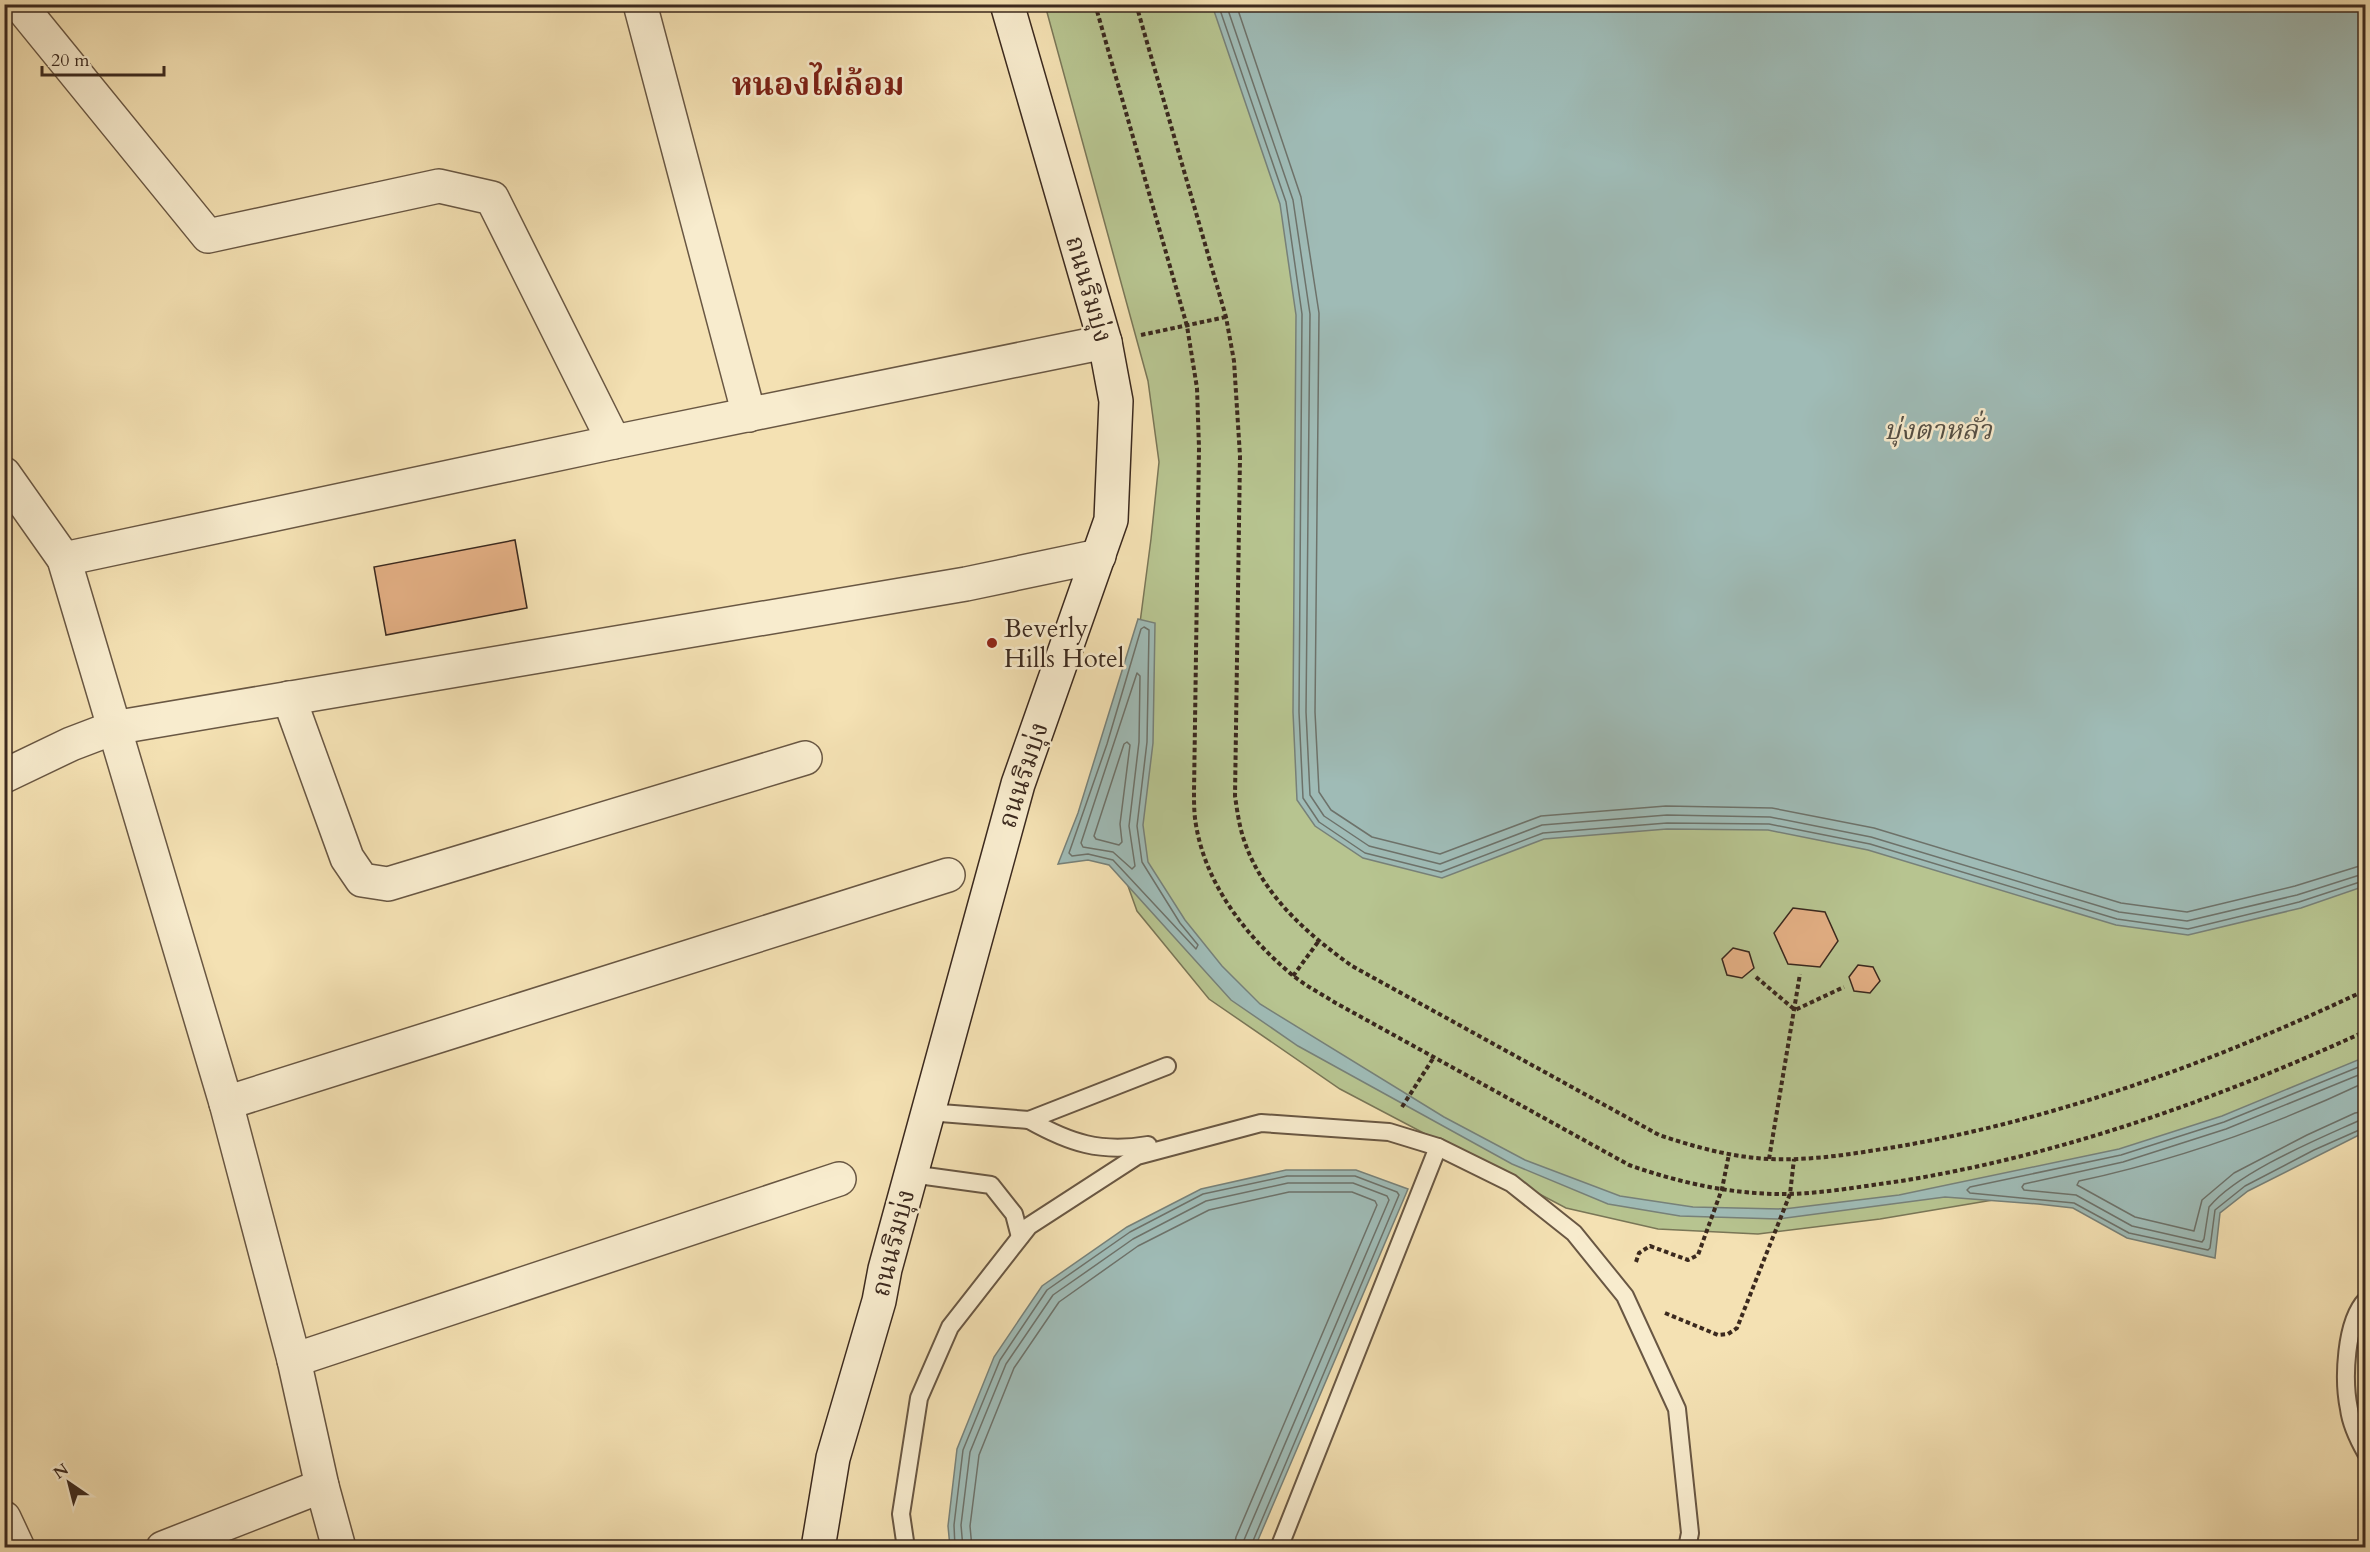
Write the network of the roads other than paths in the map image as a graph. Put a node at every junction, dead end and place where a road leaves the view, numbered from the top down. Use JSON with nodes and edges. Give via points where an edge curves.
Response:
{"nodes":[{"id":1,"x":19,"y":4,"type":"edge"},
{"id":2,"x":640,"y":4,"type":"edge"},
{"id":3,"x":1007,"y":4,"type":"edge"},
{"id":4,"x":1105,"y":342,"type":"junction"},
{"id":5,"x":749,"y":415,"type":"junction"},
{"id":6,"x":614,"y":442,"type":"junction"},
{"id":7,"x":4,"y":474,"type":"edge"},
{"id":8,"x":1099,"y":556,"type":"junction"},
{"id":9,"x":64,"y":559,"type":"junction"},
{"id":10,"x":289,"y":698,"type":"junction"},
{"id":11,"x":113,"y":728,"type":"junction"},
{"id":12,"x":805,"y":758,"type":"dead end"},
{"id":13,"x":4,"y":776,"type":"edge"},
{"id":14,"x":948,"y":875,"type":"dead end"},
{"id":15,"x":1167,"y":1065,"type":"dead end"},
{"id":16,"x":226,"y":1103,"type":"junction"},
{"id":17,"x":928,"y":1112,"type":"junction"},
{"id":18,"x":1029,"y":1120,"type":"junction"},
{"id":19,"x":1227,"y":1132,"type":"junction"},
{"id":20,"x":1438,"y":1147,"type":"junction"},
{"id":21,"x":911,"y":1174,"type":"junction"},
{"id":22,"x":839,"y":1179,"type":"dead end"},
{"id":23,"x":1020,"y":1237,"type":"junction"},
{"id":24,"x":2366,"y":1300,"type":"edge"},
{"id":25,"x":294,"y":1360,"type":"junction"},
{"id":26,"x":2366,"y":1453,"type":"edge"},
{"id":27,"x":322,"y":1486,"type":"junction"},
{"id":28,"x":4,"y":1518,"type":"edge"},
{"id":29,"x":18,"y":1548,"type":"edge"},
{"id":30,"x":163,"y":1548,"type":"edge"},
{"id":31,"x":339,"y":1548,"type":"edge"},
{"id":32,"x":818,"y":1548,"type":"edge"},
{"id":33,"x":906,"y":1548,"type":"edge"},
{"id":34,"x":1279,"y":1548,"type":"edge"},
{"id":35,"x":1687,"y":1548,"type":"edge"}],
"edges":[{"from":1,"to":6,"type":"street","via":[[208,236],[439,186],[492,198]]},
{"from":2,"to":5,"type":"street"},
{"from":3,"to":4,"type":"street","name":"ถนนริมบุ่ง"},
{"from":4,"to":5,"type":"street"},
{"from":4,"to":8,"type":"street","name":"ถนนริมบุ่ง","via":[[1116,401],[1111,520]]},
{"from":5,"to":6,"type":"street"},
{"from":6,"to":9,"type":"street"},
{"from":7,"to":9,"type":"street"},
{"from":8,"to":10,"type":"street","via":[[966,584]]},
{"from":8,"to":17,"type":"street","name":"ถนนริมบุ่ง","via":[[1018,784]]},
{"from":9,"to":11,"type":"street"},
{"from":10,"to":11,"type":"street"},
{"from":10,"to":12,"type":"street","via":[[347,858],[362,880],[388,884]]},
{"from":11,"to":13,"type":"street"},
{"from":11,"to":16,"type":"street"},
{"from":14,"to":16,"type":"street"},
{"from":15,"to":18,"type":"lane"},
{"from":16,"to":25,"type":"street"},
{"from":17,"to":18,"type":"lane"},
{"from":17,"to":21,"type":"street","name":"ถนนริมบุ่ง"},
{"from":18,"to":19,"type":"lane","via":[[1061,1137],[1097,1147],[1130,1148]]},
{"from":19,"to":20,"type":"lane","via":[[1261,1123],[1389,1132]]},
{"from":19,"to":23,"type":"lane","via":[[1137,1156],[1029,1226]]},
{"from":20,"to":34,"type":"lane"},
{"from":20,"to":35,"type":"lane","via":[[1510,1183],[1574,1233],[1625,1296],[1677,1409],[1690,1533]]},
{"from":21,"to":23,"type":"lane","via":[[991,1185],[1014,1214]]},
{"from":21,"to":32,"type":"street","name":"ถนนริมบุ่ง","via":[[879,1301],[832,1458]]},
{"from":22,"to":25,"type":"street"},
{"from":23,"to":33,"type":"lane","via":[[950,1327],[919,1398],[901,1514]]},
{"from":24,"to":26,"type":"lane","via":[[2352,1327],[2346,1378],[2350,1414]]},
{"from":25,"to":27,"type":"street"},
{"from":27,"to":30,"type":"street"},
{"from":27,"to":31,"type":"street"},
{"from":28,"to":29,"type":"street"}]}
